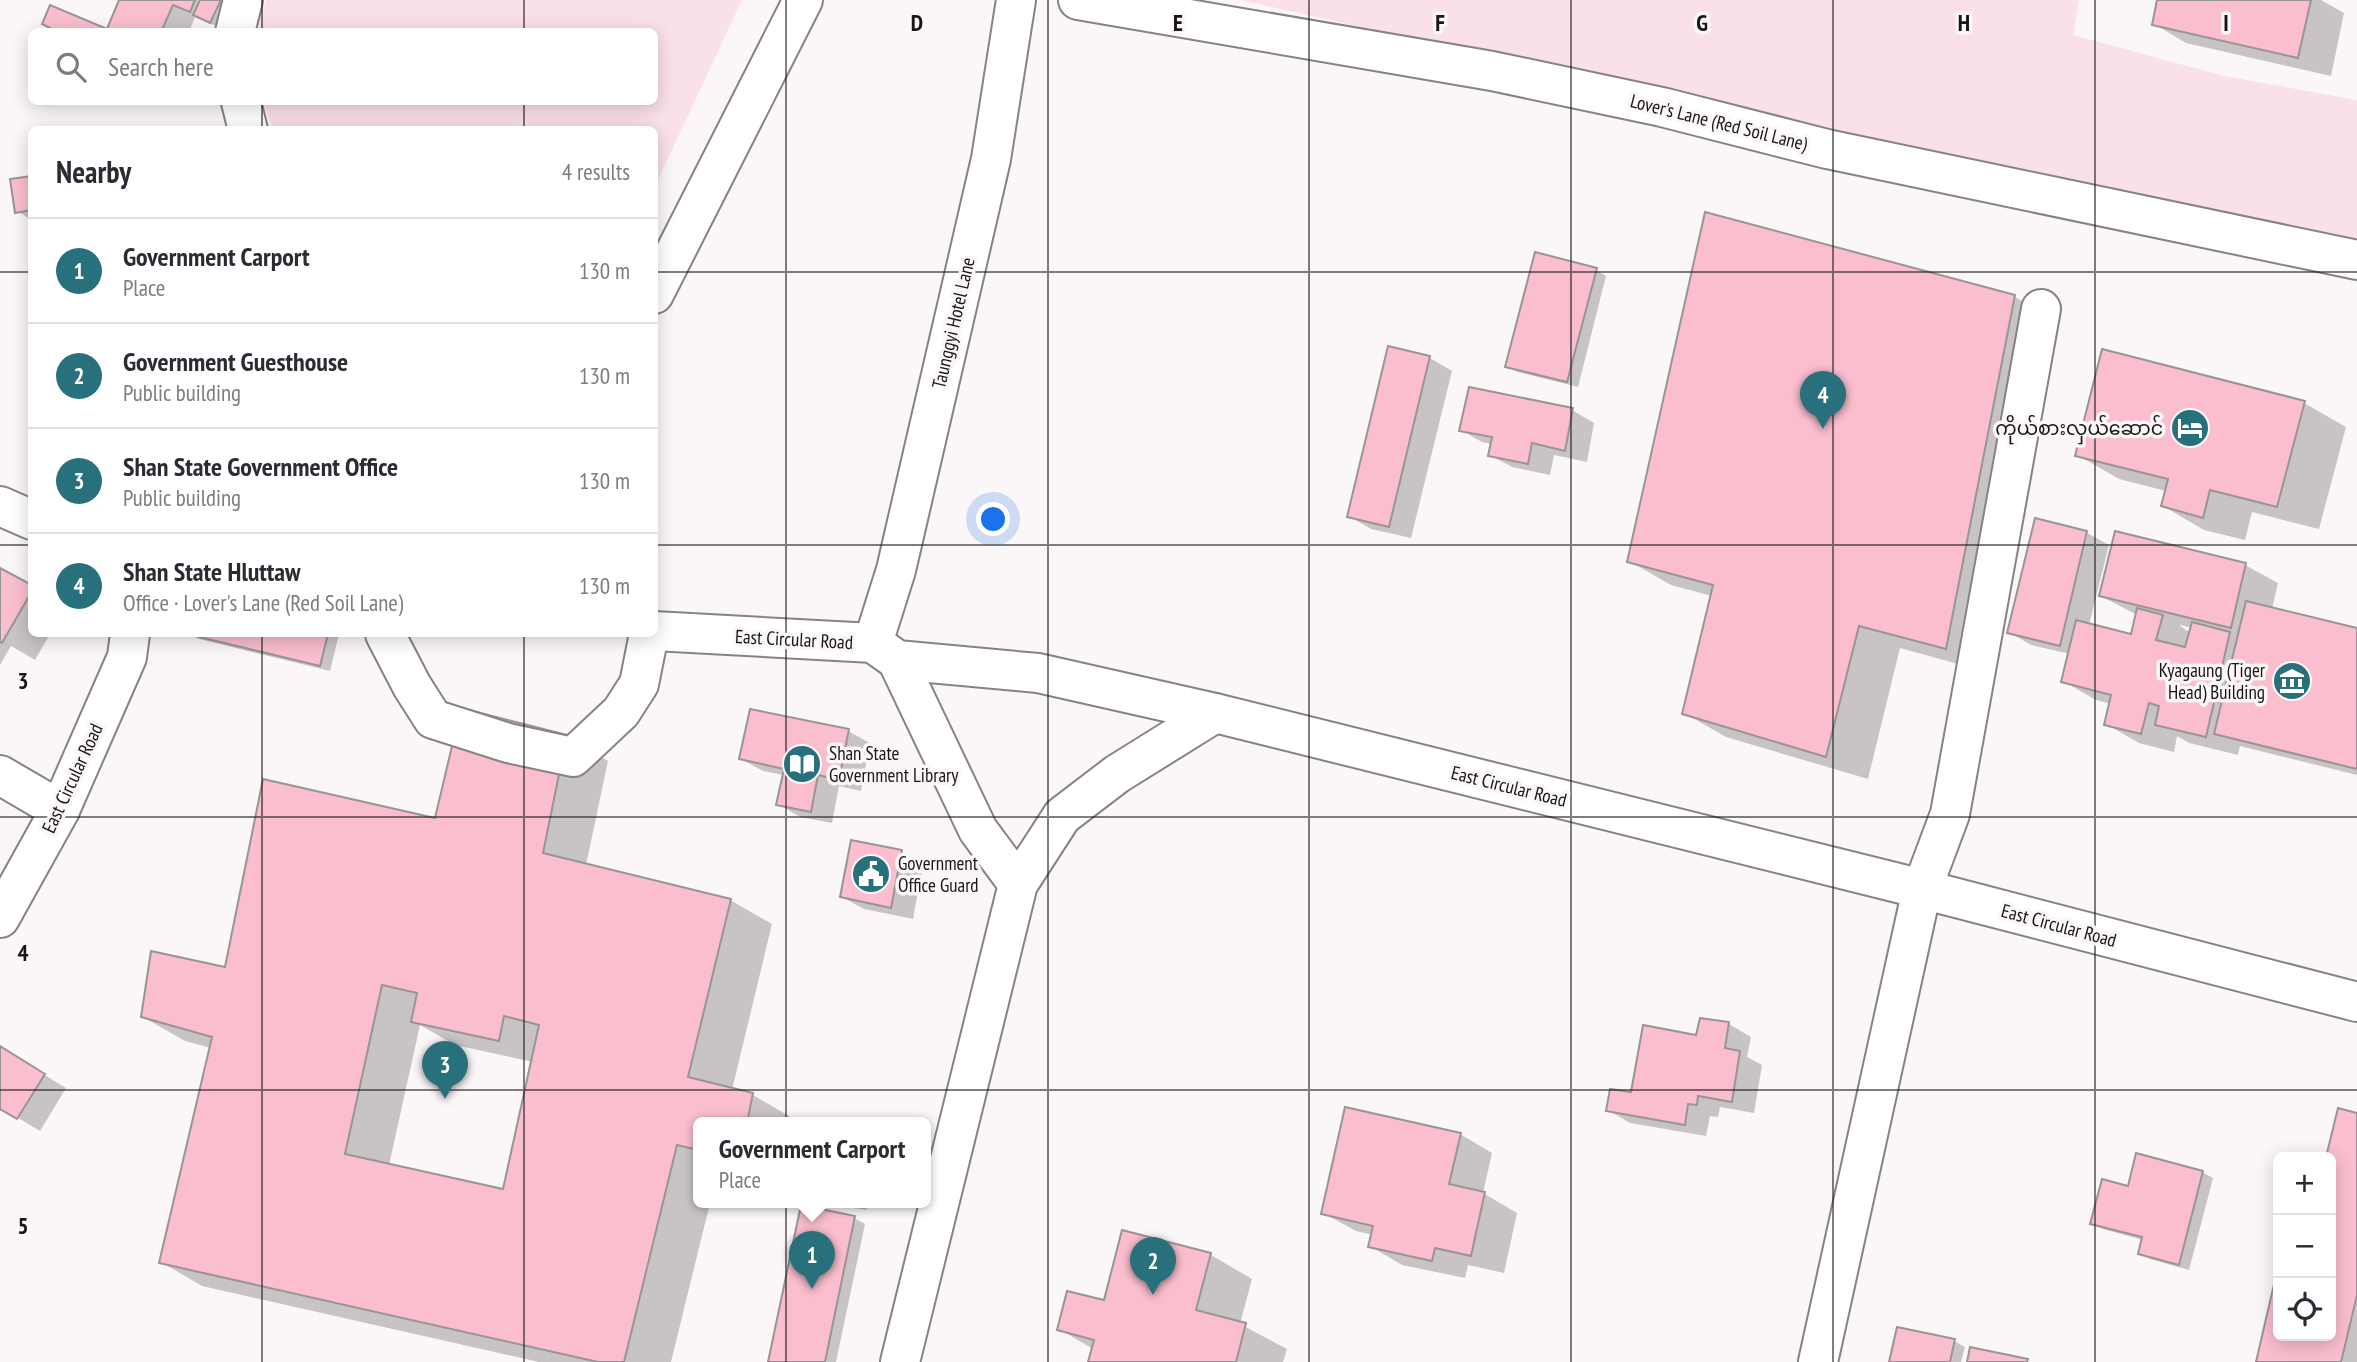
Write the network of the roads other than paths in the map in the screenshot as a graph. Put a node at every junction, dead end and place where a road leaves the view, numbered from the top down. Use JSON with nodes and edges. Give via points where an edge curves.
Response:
{"nodes":[{"id":1,"x":243,"y":0,"type":"edge"},
{"id":2,"x":803,"y":0,"type":"edge"},
{"id":3,"x":1016,"y":0,"type":"edge"},
{"id":4,"x":1078,"y":0,"type":"edge"},
{"id":5,"x":235,"y":28,"type":"edge"},
{"id":6,"x":242,"y":105,"type":"edge"},
{"id":7,"x":247,"y":126,"type":"edge"},
{"id":8,"x":2357,"y":260,"type":"edge"},
{"id":9,"x":658,"y":287,"type":"edge"},
{"id":10,"x":2040,"y":309,"type":"dead end"},
{"id":11,"x":0,"y":506,"type":"edge"},
{"id":12,"x":28,"y":518,"type":"edge"},
{"id":13,"x":658,"y":631,"type":"edge"},
{"id":14,"x":130,"y":637,"type":"edge"},
{"id":15,"x":387,"y":637,"type":"edge"},
{"id":16,"x":648,"y":637,"type":"edge"},
{"id":17,"x":885,"y":651,"type":"junction"},
{"id":18,"x":1214,"y":713,"type":"junction"},
{"id":19,"x":0,"y":775,"type":"edge"},
{"id":20,"x":60,"y":810,"type":"junction"},
{"id":21,"x":1018,"y":884,"type":"junction"},
{"id":22,"x":1922,"y":889,"type":"junction"},
{"id":23,"x":0,"y":918,"type":"edge"},
{"id":24,"x":2357,"y":1002,"type":"edge"},
{"id":25,"x":900,"y":1362,"type":"edge"},
{"id":26,"x":1818,"y":1362,"type":"edge"}],
"edges":[{"from":1,"to":5,"type":"street"},
{"from":2,"to":9,"type":"street"},
{"from":3,"to":17,"type":"street","name":"Taunggyi Hotel Lane","via":[[991,159],[896,570]]},
{"from":4,"to":8,"type":"street","name":"Lover's Lane (Red Soil Lane)","via":[[1492,71],[1827,149]]},
{"from":6,"to":7,"type":"street"},
{"from":10,"to":22,"type":"street","via":[[1950,814]]},
{"from":11,"to":12,"type":"street"},
{"from":13,"to":17,"type":"street","name":"East Circular Road"},
{"from":14,"to":20,"type":"street","name":"East Circular Road","via":[[127,657]]},
{"from":15,"to":16,"type":"street","via":[[433,719],[508,743],[573,757],[621,712],[639,684]]},
{"from":17,"to":18,"type":"street","name":"East Circular Road","via":[[1038,674]]},
{"from":17,"to":21,"type":"street","via":[[978,830]]},
{"from":18,"to":21,"type":"street","via":[[1117,774],[1062,816]]},
{"from":18,"to":22,"type":"street","name":"East Circular Road"},
{"from":19,"to":20,"type":"street"},
{"from":20,"to":23,"type":"street","name":"East Circular Road"},
{"from":21,"to":25,"type":"street"},
{"from":22,"to":24,"type":"street","name":"East Circular Road"},
{"from":22,"to":26,"type":"street"}]}
